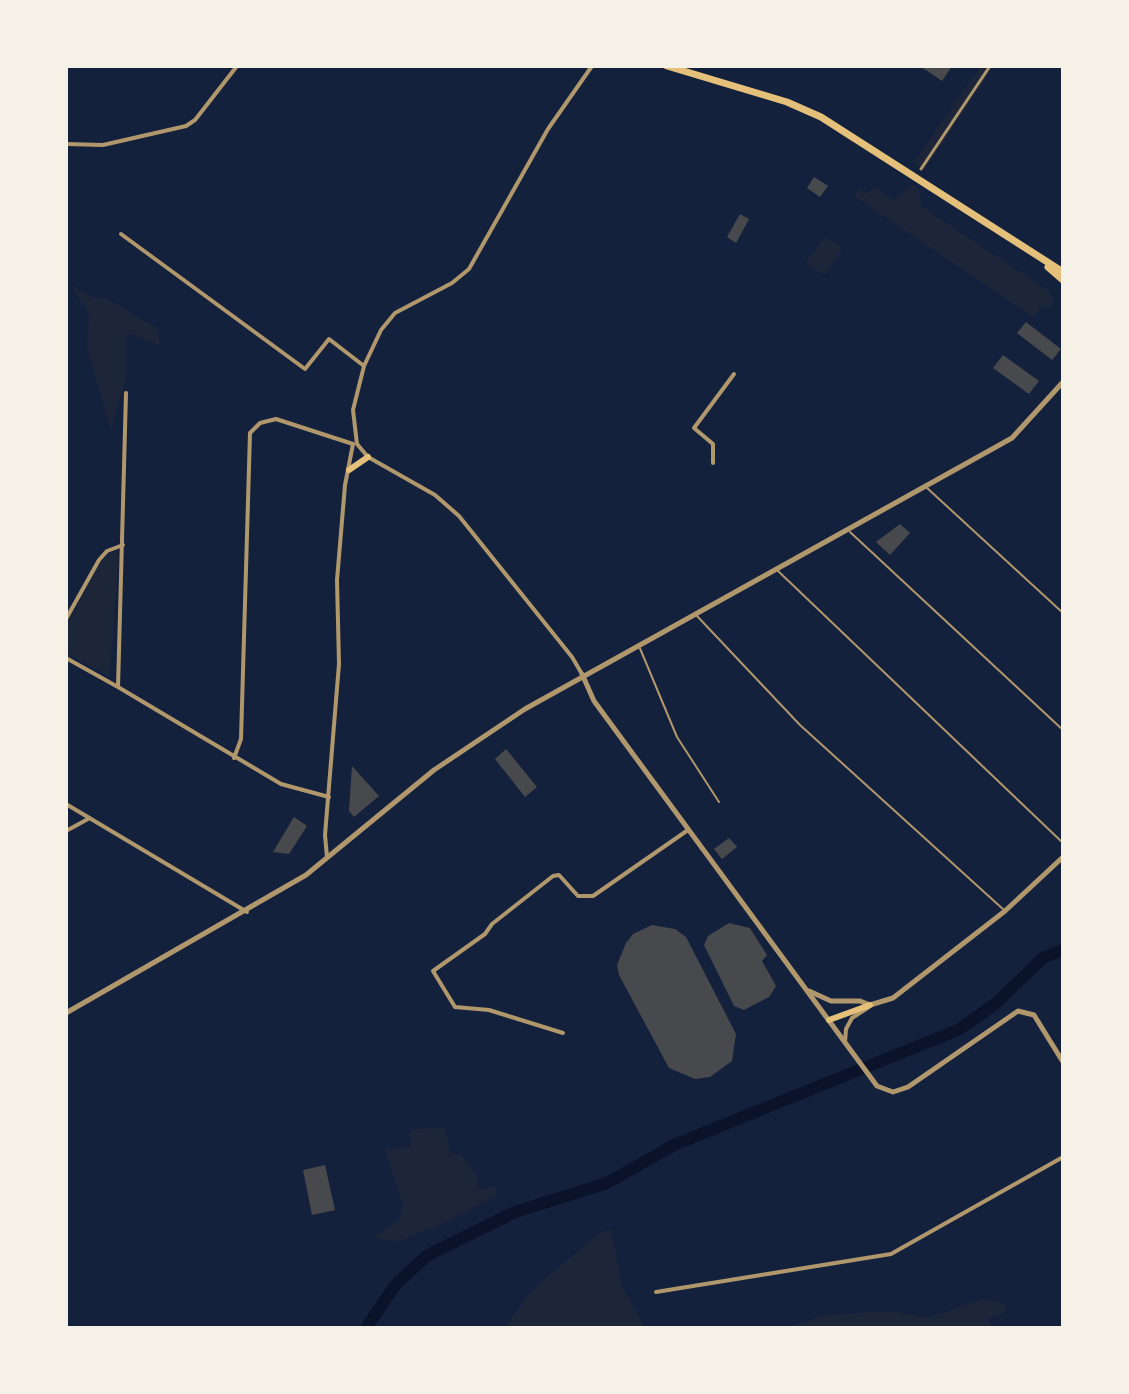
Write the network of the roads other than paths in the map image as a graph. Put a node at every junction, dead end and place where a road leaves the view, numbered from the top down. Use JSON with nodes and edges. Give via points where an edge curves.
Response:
{"nodes":[{"id":1,"x":237,"y":66,"type":"edge"},
{"id":2,"x":592,"y":66,"type":"edge"},
{"id":3,"x":667,"y":66,"type":"edge"},
{"id":4,"x":990,"y":66,"type":"edge"},
{"id":5,"x":66,"y":144,"type":"edge"},
{"id":6,"x":921,"y":169,"type":"dead end"},
{"id":7,"x":121,"y":234,"type":"dead end"},
{"id":8,"x":1037,"y":258,"type":"junction"},
{"id":9,"x":1063,"y":272,"type":"edge"},
{"id":10,"x":1063,"y":280,"type":"edge"},
{"id":11,"x":364,"y":366,"type":"junction"},
{"id":12,"x":734,"y":374,"type":"dead end"},
{"id":13,"x":1063,"y":382,"type":"edge"},
{"id":14,"x":126,"y":393,"type":"dead end"},
{"id":15,"x":354,"y":430,"type":"junction"},
{"id":16,"x":353,"y":444,"type":"junction"},
{"id":17,"x":368,"y":457,"type":"junction"},
{"id":18,"x":713,"y":463,"type":"dead end"},
{"id":19,"x":349,"y":470,"type":"junction"},
{"id":20,"x":926,"y":487,"type":"junction"},
{"id":21,"x":848,"y":531,"type":"junction"},
{"id":22,"x":123,"y":545,"type":"junction"},
{"id":23,"x":776,"y":570,"type":"junction"},
{"id":24,"x":1063,"y":613,"type":"edge"},
{"id":25,"x":696,"y":615,"type":"junction"},
{"id":26,"x":66,"y":619,"type":"edge"},
{"id":27,"x":639,"y":645,"type":"junction"},
{"id":28,"x":66,"y":658,"type":"edge"},
{"id":29,"x":582,"y":674,"type":"junction"},
{"id":30,"x":118,"y":687,"type":"junction"},
{"id":31,"x":1063,"y":730,"type":"edge"},
{"id":32,"x":234,"y":758,"type":"junction"},
{"id":33,"x":329,"y":797,"type":"junction"},
{"id":34,"x":719,"y":802,"type":"dead end"},
{"id":35,"x":66,"y":804,"type":"edge"},
{"id":36,"x":88,"y":819,"type":"junction"},
{"id":37,"x":66,"y":831,"type":"edge"},
{"id":38,"x":691,"y":831,"type":"junction"},
{"id":39,"x":1063,"y":843,"type":"edge"},
{"id":40,"x":1063,"y":857,"type":"edge"},
{"id":41,"x":327,"y":860,"type":"junction"},
{"id":42,"x":1005,"y":911,"type":"junction"},
{"id":43,"x":247,"y":912,"type":"junction"},
{"id":44,"x":808,"y":990,"type":"junction"},
{"id":45,"x":870,"y":1005,"type":"junction"},
{"id":46,"x":66,"y":1013,"type":"edge"},
{"id":47,"x":829,"y":1020,"type":"junction"},
{"id":48,"x":563,"y":1033,"type":"dead end"},
{"id":49,"x":847,"y":1044,"type":"junction"},
{"id":50,"x":1063,"y":1062,"type":"edge"},
{"id":51,"x":1063,"y":1157,"type":"edge"},
{"id":52,"x":656,"y":1292,"type":"dead end"}],
"edges":[{"from":1,"to":5,"type":"street","via":[[186,126],[103,145]]},
{"from":2,"to":11,"type":"street","via":[[548,129],[469,269],[395,313]]},
{"from":3,"to":8,"type":"main road","via":[[821,117]]},
{"from":4,"to":6,"type":"street"},
{"from":7,"to":11,"type":"street","via":[[305,369],[329,339]]},
{"from":8,"to":9,"type":"main road"},
{"from":8,"to":10,"type":"main road"},
{"from":11,"to":15,"type":"street","via":[[353,410]]},
{"from":12,"to":18,"type":"street","via":[[694,428],[713,444]]},
{"from":13,"to":20,"type":"street","via":[[1012,438]]},
{"from":14,"to":22,"type":"street"},
{"from":15,"to":16,"type":"street"},
{"from":15,"to":17,"type":"street"},
{"from":16,"to":19,"type":"street"},
{"from":16,"to":32,"type":"street","via":[[276,419],[260,423],[250,433],[241,739]]},
{"from":17,"to":19,"type":"main road"},
{"from":17,"to":29,"type":"street","via":[[435,495],[459,516]]},
{"from":19,"to":33,"type":"street","via":[[337,580],[339,664]]},
{"from":20,"to":21,"type":"street"},
{"from":20,"to":24,"type":"lane"},
{"from":21,"to":23,"type":"street"},
{"from":21,"to":31,"type":"lane"},
{"from":22,"to":26,"type":"street","via":[[99,560]]},
{"from":22,"to":30,"type":"street"},
{"from":23,"to":25,"type":"street"},
{"from":23,"to":39,"type":"lane"},
{"from":25,"to":27,"type":"street"},
{"from":25,"to":42,"type":"lane","via":[[800,725]]},
{"from":27,"to":29,"type":"street"},
{"from":27,"to":34,"type":"lane","via":[[677,737]]},
{"from":28,"to":30,"type":"street"},
{"from":29,"to":38,"type":"street","via":[[594,701]]},
{"from":29,"to":41,"type":"street","via":[[453,756]]},
{"from":30,"to":32,"type":"street"},
{"from":32,"to":33,"type":"street","via":[[281,784]]},
{"from":33,"to":41,"type":"street"},
{"from":35,"to":36,"type":"street"},
{"from":36,"to":37,"type":"street"},
{"from":36,"to":43,"type":"street"},
{"from":38,"to":44,"type":"street"},
{"from":38,"to":48,"type":"street","via":[[593,896],[578,896],[559,875],[553,876],[433,971],[455,1007],[489,1010]]},
{"from":40,"to":42,"type":"street"},
{"from":41,"to":43,"type":"street"},
{"from":42,"to":45,"type":"street","via":[[924,977],[893,998]]},
{"from":43,"to":46,"type":"street"},
{"from":44,"to":45,"type":"street","via":[[831,1001]]},
{"from":44,"to":47,"type":"street"},
{"from":45,"to":47,"type":"main road"},
{"from":45,"to":49,"type":"street","via":[[852,1018]]},
{"from":47,"to":49,"type":"street"},
{"from":49,"to":50,"type":"street","via":[[885,1091],[908,1087],[997,1023],[1024,1010],[1034,1015]]},
{"from":51,"to":52,"type":"street","via":[[891,1254]]}]}
